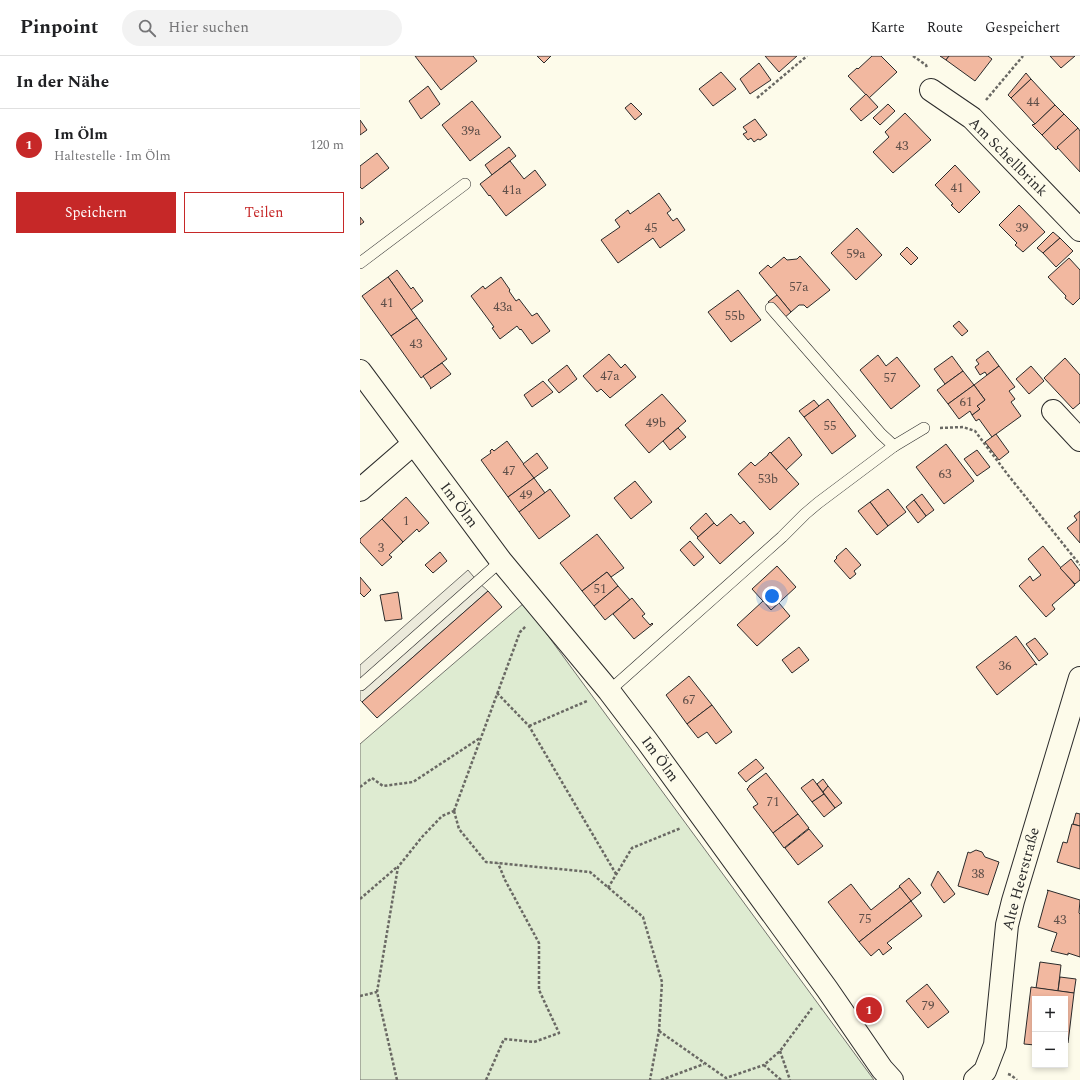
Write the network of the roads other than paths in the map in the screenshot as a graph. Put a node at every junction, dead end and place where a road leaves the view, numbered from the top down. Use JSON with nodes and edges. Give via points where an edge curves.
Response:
{"nodes":[{"id":1,"x":931,"y":90,"type":"dead end"},
{"id":2,"x":465,"y":184,"type":"dead end"},
{"id":3,"x":1080,"y":230,"type":"edge"},
{"id":4,"x":360,"y":263,"type":"edge"},
{"id":5,"x":770,"y":308,"type":"dead end"},
{"id":6,"x":360,"y":371,"type":"edge"},
{"id":7,"x":1053,"y":411,"type":"dead end"},
{"id":8,"x":924,"y":428,"type":"road end"},
{"id":9,"x":1080,"y":440,"type":"edge"},
{"id":10,"x":413,"y":444,"type":"junction"},
{"id":11,"x":894,"y":446,"type":"junction"},
{"id":12,"x":360,"y":490,"type":"edge"},
{"id":13,"x":501,"y":562,"type":"junction"},
{"id":14,"x":1080,"y":678,"type":"edge"},
{"id":15,"x":361,"y":685,"type":"edge"},
{"id":16,"x":609,"y":691,"type":"junction"},
{"id":17,"x":892,"y":1080,"type":"edge"},
{"id":18,"x":975,"y":1080,"type":"edge"}],
"edges":[{"from":1,"to":3,"type":"street","name":"Am Schellbrink","via":[[972,118]]},
{"from":2,"to":4,"type":"lane"},
{"from":5,"to":11,"type":"lane"},
{"from":6,"to":10,"type":"street","name":"Im Ölm"},
{"from":7,"to":9,"type":"street"},
{"from":8,"to":11,"type":"lane"},
{"from":10,"to":12,"type":"street"},
{"from":10,"to":13,"type":"street","name":"Im Ölm"},
{"from":11,"to":16,"type":"lane","via":[[818,503]]},
{"from":13,"to":15,"type":"lane"},
{"from":13,"to":16,"type":"street","name":"Im Ölm"},
{"from":14,"to":18,"type":"street","name":"Alte Heerstraße","via":[[1007,925],[995,1046],[985,1072]]},
{"from":16,"to":17,"type":"street","name":"Im Ölm"}]}
